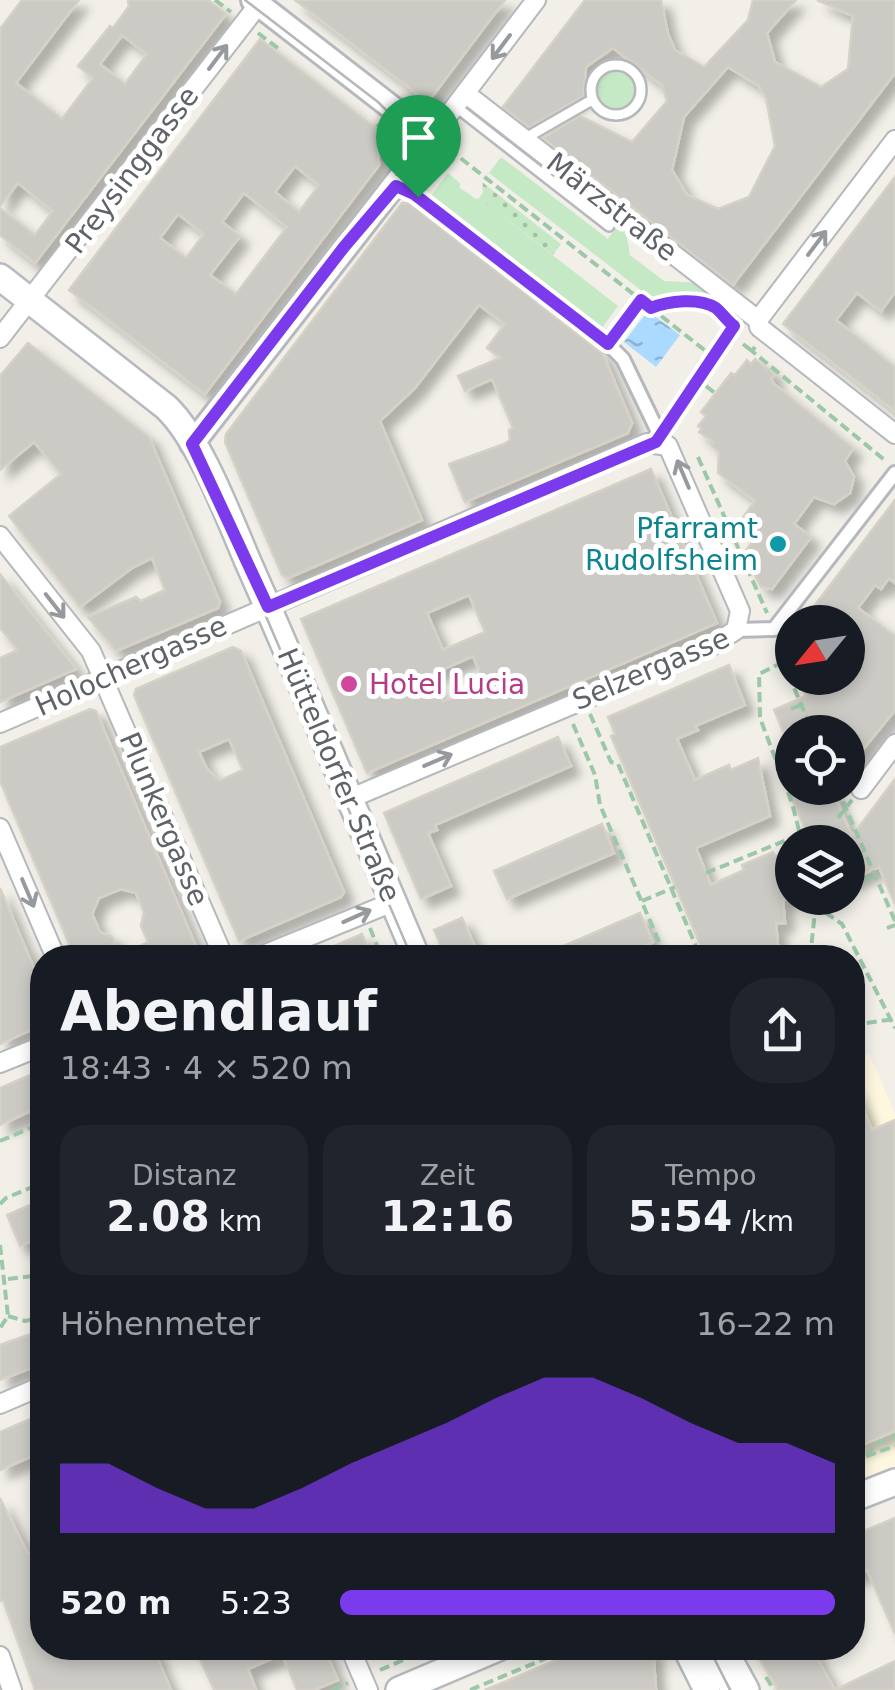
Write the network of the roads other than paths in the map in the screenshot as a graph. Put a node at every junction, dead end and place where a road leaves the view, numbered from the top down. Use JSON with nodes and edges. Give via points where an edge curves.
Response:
{"nodes":[{"id":1,"x":536,"y":0,"type":"edge"},
{"id":2,"x":254,"y":7,"type":"edge"},
{"id":3,"x":460,"y":100,"type":"junction"},
{"id":4,"x":590,"y":101,"type":"junction"},
{"id":5,"x":524,"y":139,"type":"junction"},
{"id":6,"x":895,"y":140,"type":"edge"},
{"id":7,"x":440,"y":143,"type":"junction"},
{"id":8,"x":393,"y":175,"type":"junction"},
{"id":9,"x":608,"y":226,"type":"dead end"},
{"id":10,"x":0,"y":278,"type":"edge"},
{"id":11,"x":31,"y":301,"type":"junction"},
{"id":12,"x":758,"y":320,"type":"junction"},
{"id":13,"x":0,"y":338,"type":"edge"},
{"id":14,"x":895,"y":434,"type":"edge"},
{"id":15,"x":655,"y":440,"type":"junction"},
{"id":16,"x":192,"y":444,"type":"junction"},
{"id":17,"x":895,"y":471,"type":"edge"},
{"id":18,"x":0,"y":536,"type":"edge"},
{"id":19,"x":268,"y":607,"type":"junction"},
{"id":20,"x":736,"y":630,"type":"junction"},
{"id":21,"x":104,"y":679,"type":"junction"},
{"id":22,"x":0,"y":723,"type":"edge"},
{"id":23,"x":895,"y":744,"type":"edge"},
{"id":24,"x":865,"y":783,"type":"edge"},
{"id":25,"x":349,"y":799,"type":"junction"},
{"id":26,"x":0,"y":828,"type":"edge"},
{"id":27,"x":383,"y":905,"type":"junction"},
{"id":28,"x":50,"y":945,"type":"edge"},
{"id":29,"x":218,"y":945,"type":"edge"},
{"id":30,"x":287,"y":945,"type":"edge"},
{"id":31,"x":409,"y":945,"type":"edge"},
{"id":32,"x":30,"y":1051,"type":"edge"},
{"id":33,"x":0,"y":1063,"type":"edge"},
{"id":34,"x":30,"y":1391,"type":"edge"},
{"id":35,"x":0,"y":1404,"type":"edge"},
{"id":36,"x":895,"y":1482,"type":"edge"},
{"id":37,"x":865,"y":1493,"type":"edge"},
{"id":38,"x":0,"y":1656,"type":"edge"},
{"id":39,"x":355,"y":1660,"type":"edge"},
{"id":40,"x":470,"y":1660,"type":"edge"},
{"id":41,"x":692,"y":1660,"type":"edge"},
{"id":42,"x":710,"y":1660,"type":"edge"},
{"id":43,"x":730,"y":1660,"type":"edge"},
{"id":44,"x":365,"y":1684,"type":"edge"},
{"id":45,"x":12,"y":1690,"type":"edge"},
{"id":46,"x":399,"y":1690,"type":"edge"},
{"id":47,"x":708,"y":1690,"type":"edge"},
{"id":48,"x":724,"y":1690,"type":"edge"},
{"id":49,"x":746,"y":1690,"type":"edge"}],
"edges":[{"from":1,"to":3,"type":"street","one_way":true},
{"from":2,"to":7,"type":"street"},
{"from":11,"to":2,"type":"street","name":"Preysinggasse","one_way":true},
{"from":3,"to":5,"type":"street","name":"Märzstraße"},
{"from":3,"to":7,"type":"street"},
{"from":3,"to":9,"type":"lane"},
{"from":4,"to":4,"type":"lane","via":[[608,115],[630,112],[639,103],[640,81],[630,67],[603,69],[591,84]]},
{"from":4,"to":5,"type":"lane"},
{"from":5,"to":12,"type":"street","name":"Märzstraße"},
{"from":12,"to":6,"type":"street","one_way":true},
{"from":7,"to":8,"type":"street"},
{"from":8,"to":15,"type":"street","via":[[623,359]]},
{"from":8,"to":16,"type":"street"},
{"from":10,"to":11,"type":"main road","name":"Hütteldorfer Straße"},
{"from":11,"to":13,"type":"street","name":"Preysinggasse"},
{"from":11,"to":16,"type":"main road","name":"Hütteldorfer Straße","via":[[166,407]]},
{"from":12,"to":14,"type":"street","name":"Märzstraße"},
{"from":15,"to":19,"type":"street","name":"Holochergasse"},
{"from":20,"to":15,"type":"street","one_way":true,"via":[[740,611],[682,472],[668,446]]},
{"from":16,"to":19,"type":"main road","name":"Hütteldorfer Straße"},
{"from":17,"to":20,"type":"street","name":"Selzergasse","via":[[774,629]]},
{"from":18,"to":21,"type":"street","name":"Plunkergasse","one_way":true,"via":[[91,651]]},
{"from":19,"to":21,"type":"street","name":"Holochergasse"},
{"from":19,"to":25,"type":"main road","name":"Hütteldorfer Straße"},
{"from":25,"to":20,"type":"street","name":"Selzergasse","one_way":true},
{"from":21,"to":22,"type":"street","name":"Holochergasse"},
{"from":21,"to":29,"type":"street","name":"Plunkergasse"},
{"from":23,"to":24,"type":"street"},
{"from":25,"to":27,"type":"main road","name":"Hütteldorfer Straße"},
{"from":26,"to":28,"type":"street","one_way":true},
{"from":30,"to":27,"type":"street","one_way":true},
{"from":27,"to":31,"type":"main road","name":"Hütteldorfer Straße"},
{"from":32,"to":33,"type":"street"},
{"from":34,"to":35,"type":"street"},
{"from":36,"to":37,"type":"main road"},
{"from":38,"to":45,"type":"street"},
{"from":39,"to":44,"type":"street"},
{"from":40,"to":46,"type":"main road"},
{"from":41,"to":47,"type":"main road"},
{"from":42,"to":48,"type":"lane"},
{"from":43,"to":49,"type":"main road"}]}
